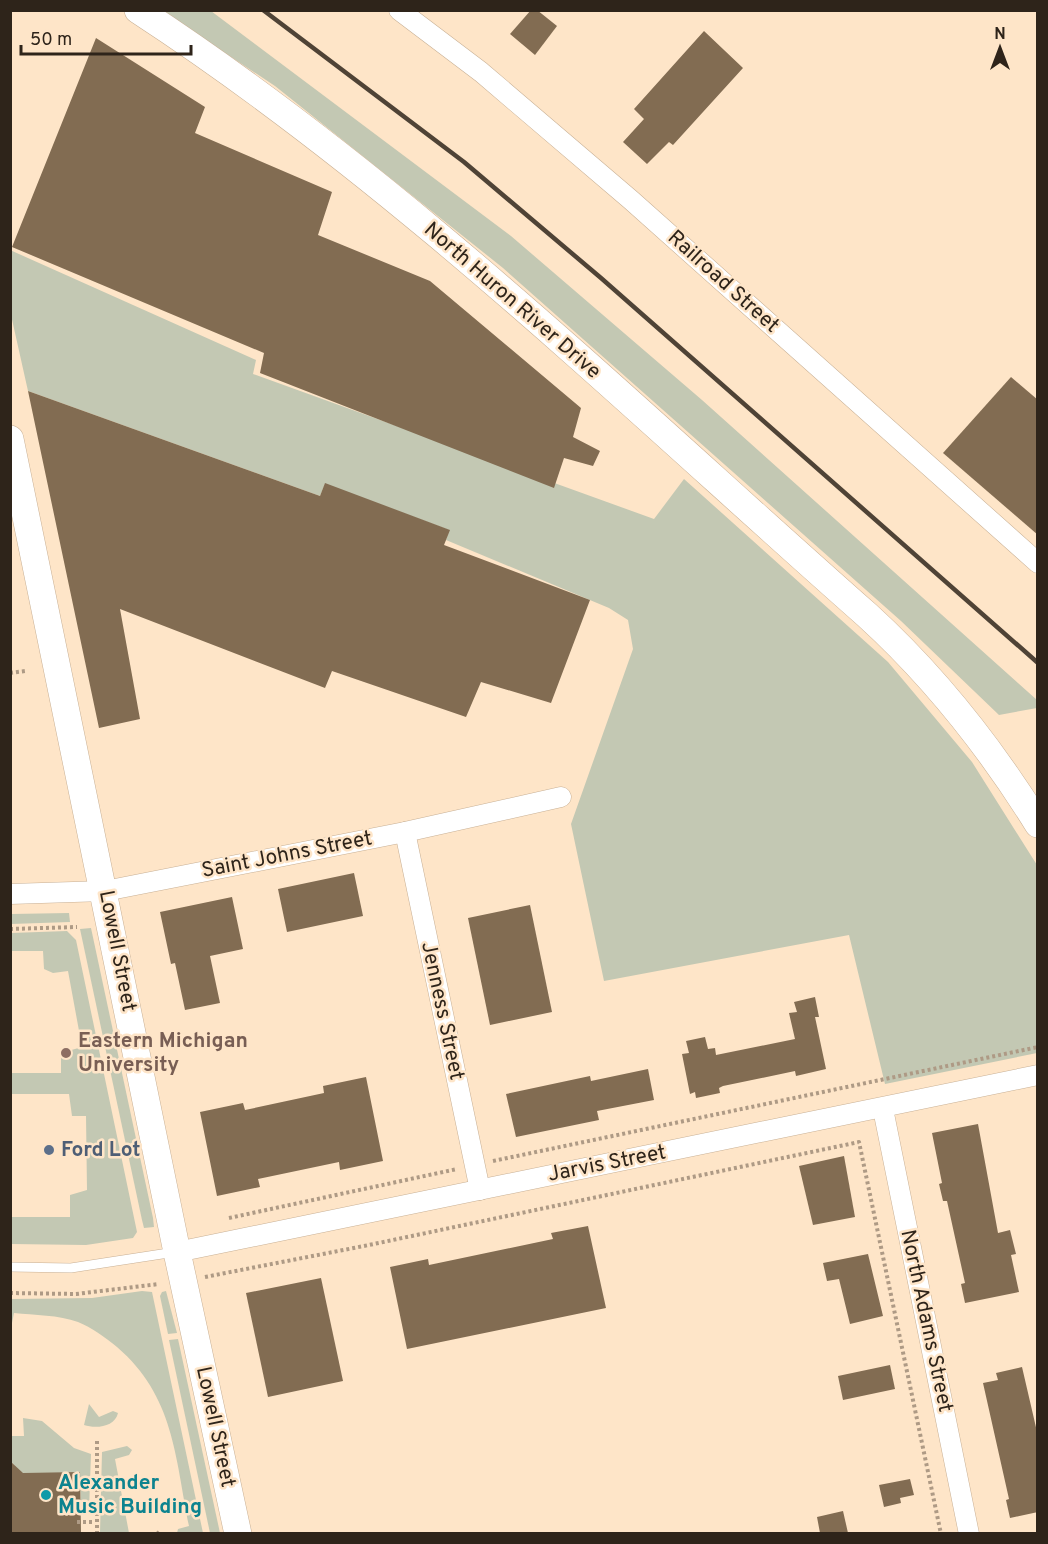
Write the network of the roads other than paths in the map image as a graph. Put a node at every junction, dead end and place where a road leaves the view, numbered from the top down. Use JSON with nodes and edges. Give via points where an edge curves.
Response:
{"nodes":[{"id":1,"x":138,"y":10,"type":"edge"},
{"id":2,"x":399,"y":10,"type":"edge"},
{"id":3,"x":10,"y":439,"type":"edge"},
{"id":4,"x":1038,"y":563,"type":"edge"},
{"id":5,"x":561,"y":797,"type":"dead end"},
{"id":6,"x":1038,"y":824,"type":"edge"},
{"id":7,"x":405,"y":832,"type":"junction"},
{"id":8,"x":105,"y":891,"type":"junction"},
{"id":9,"x":10,"y":894,"type":"edge"},
{"id":10,"x":1038,"y":1075,"type":"edge"},
{"id":11,"x":883,"y":1109,"type":"junction"},
{"id":12,"x":480,"y":1190,"type":"junction"},
{"id":13,"x":177,"y":1252,"type":"junction"},
{"id":14,"x":10,"y":1267,"type":"edge"},
{"id":15,"x":238,"y":1533,"type":"edge"},
{"id":16,"x":969,"y":1533,"type":"edge"}],
"edges":[{"from":1,"to":6,"type":"main road","name":"North Huron River Drive","via":[[307,128],[400,204],[893,638],[969,722]]},
{"from":2,"to":4,"type":"street","name":"Railroad Street","via":[[481,72],[631,200]]},
{"from":3,"to":8,"type":"main road","name":"Lowell Street"},
{"from":5,"to":7,"type":"street","name":"Saint Johns Street"},
{"from":7,"to":8,"type":"street","name":"Saint Johns Street"},
{"from":7,"to":12,"type":"street","name":"Jenness Street"},
{"from":8,"to":9,"type":"street","name":"Saint Johns Street"},
{"from":8,"to":13,"type":"main road","name":"Lowell Street"},
{"from":10,"to":11,"type":"street","name":"Jarvis Street"},
{"from":11,"to":12,"type":"street","name":"Jarvis Street"},
{"from":11,"to":16,"type":"street","name":"North Adams Street"},
{"from":12,"to":13,"type":"street","name":"Jarvis Street"},
{"from":13,"to":14,"type":"lane","via":[[71,1268]]},
{"from":13,"to":15,"type":"main road","name":"Lowell Street"}]}
